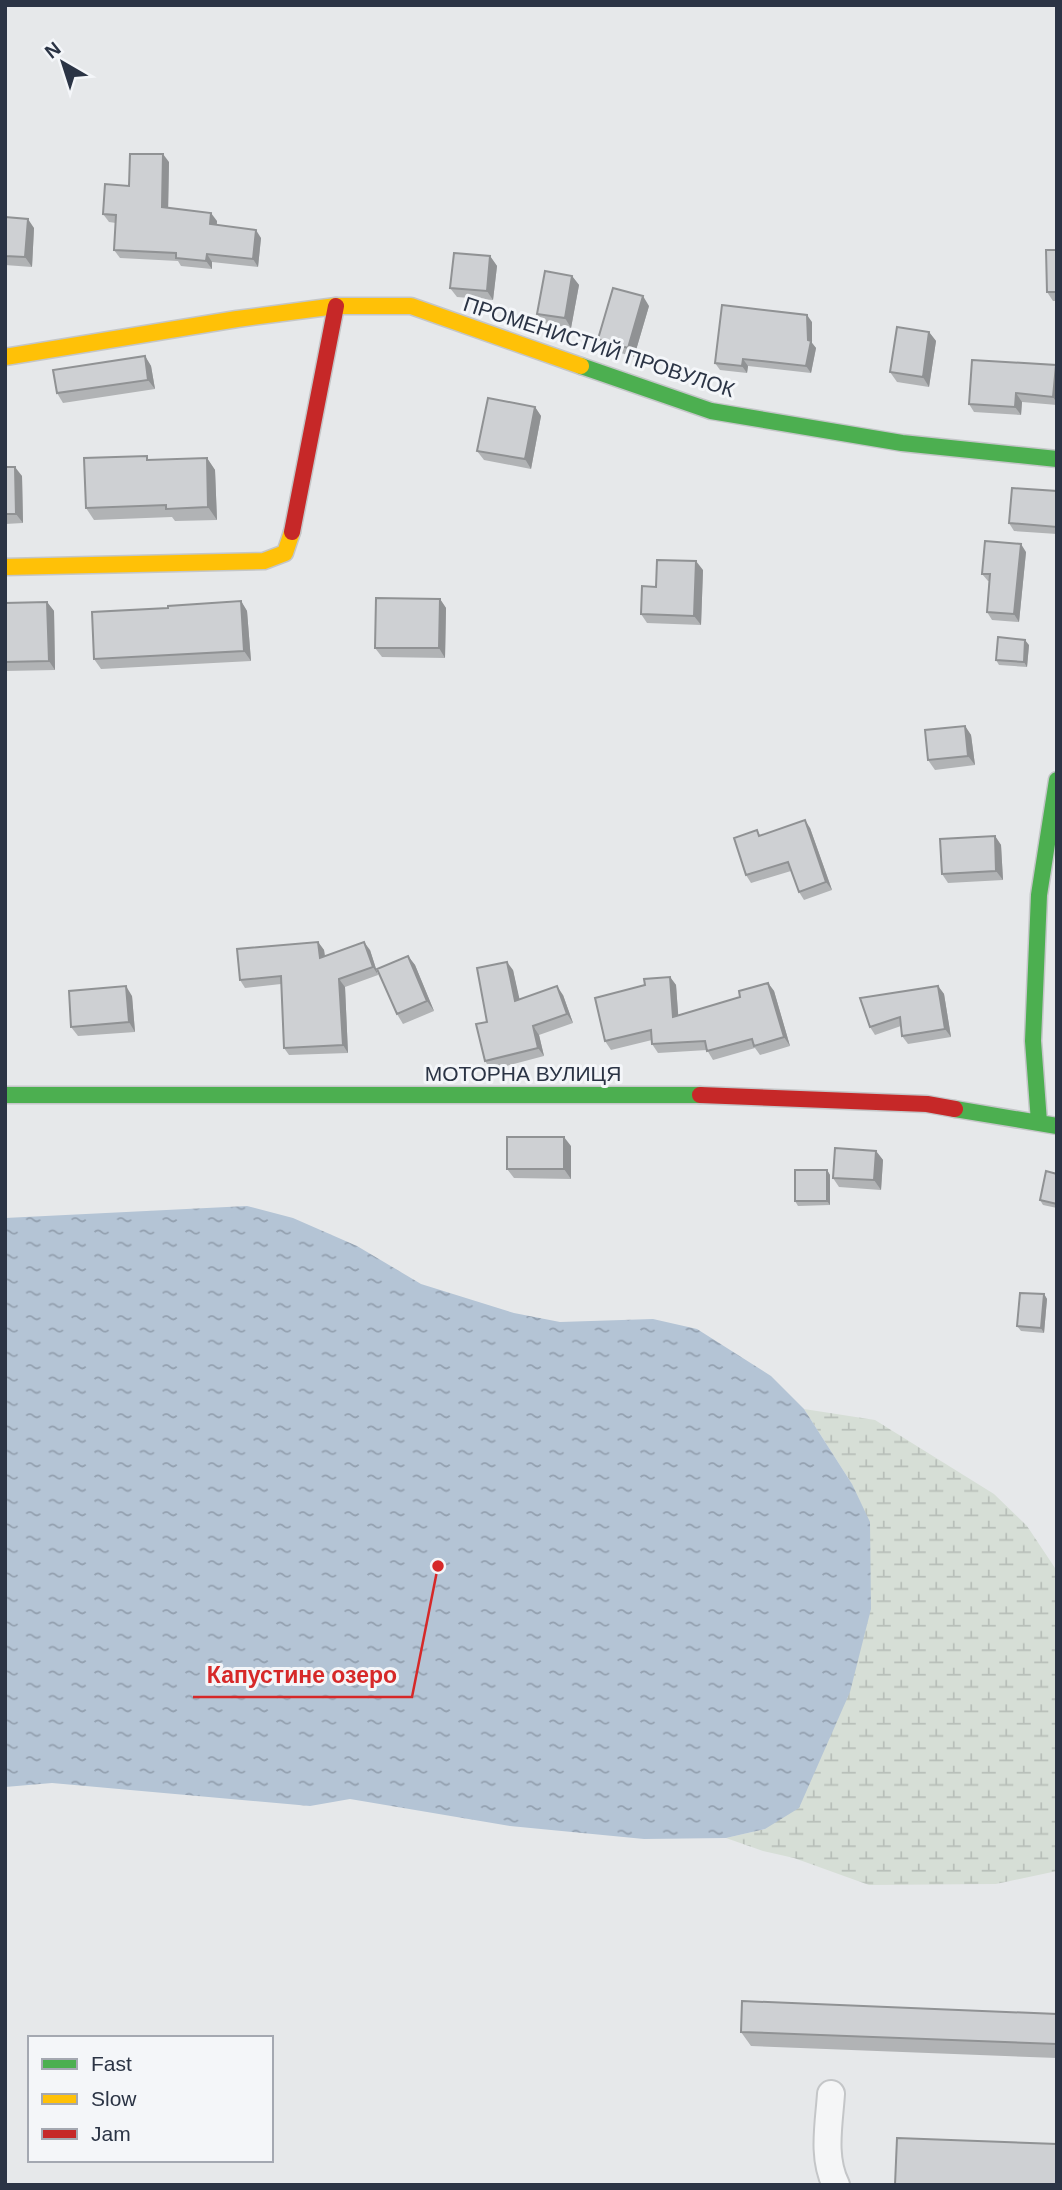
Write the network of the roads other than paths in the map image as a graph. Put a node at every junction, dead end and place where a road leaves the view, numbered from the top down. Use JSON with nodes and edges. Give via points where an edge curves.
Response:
{"nodes":[{"id":1,"x":336,"y":306,"type":"junction"},
{"id":2,"x":5,"y":357,"type":"edge"},
{"id":3,"x":1057,"y":459,"type":"edge"},
{"id":4,"x":5,"y":568,"type":"edge"},
{"id":5,"x":1057,"y":780,"type":"edge"},
{"id":6,"x":5,"y":1095,"type":"edge"},
{"id":7,"x":1039,"y":1122,"type":"junction"},
{"id":8,"x":1057,"y":1126,"type":"edge"},
{"id":9,"x":831,"y":2094,"type":"dead end"},
{"id":10,"x":836,"y":2185,"type":"edge"}],
"edges":[{"from":1,"to":2,"type":"street","name":"ПРОМЕНИСТИЙ ПРОВУЛОК"},
{"from":1,"to":3,"type":"street","name":"ПРОМЕНИСТИЙ ПРОВУЛОК","via":[[411,306],[711,411],[902,443]]},
{"from":1,"to":4,"type":"street","via":[[285,553],[264,561]]},
{"from":5,"to":7,"type":"street","via":[[1039,895],[1033,1041]]},
{"from":6,"to":7,"type":"street","name":"МОТОРНА ВУЛИЦЯ","via":[[727,1095],[927,1104]]},
{"from":7,"to":8,"type":"street","name":"МОТОРНА ВУЛИЦЯ"},
{"from":9,"to":10,"type":"street","via":[[827,2146]]}]}
